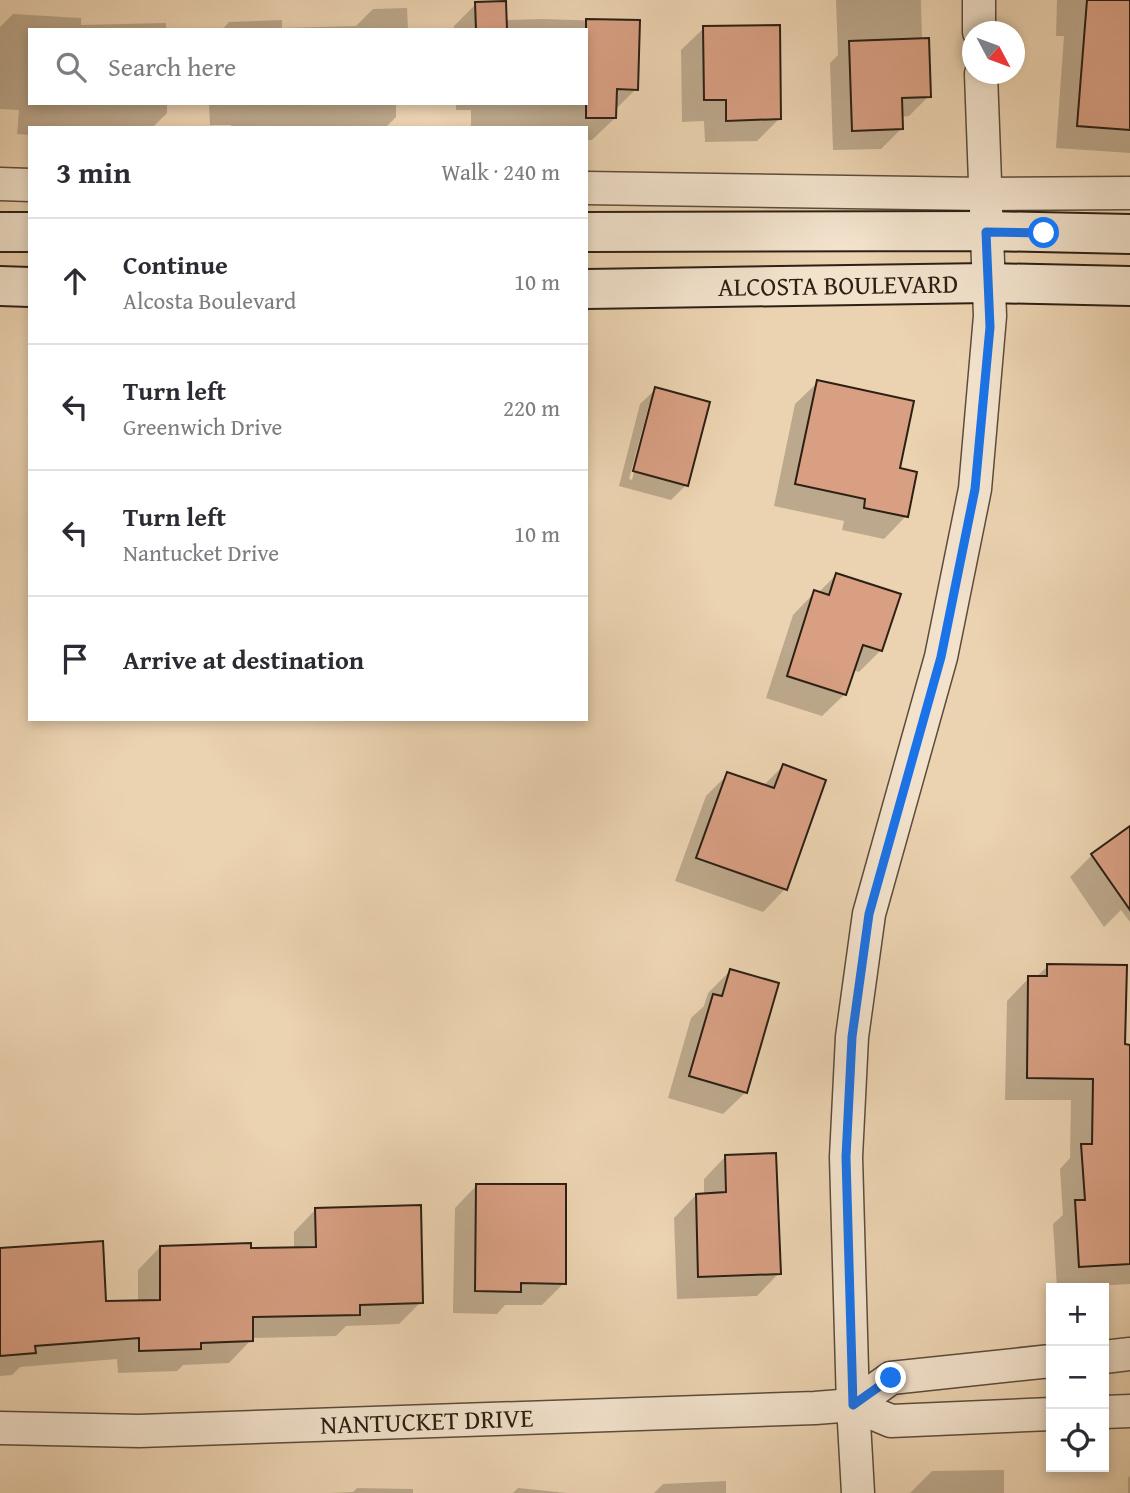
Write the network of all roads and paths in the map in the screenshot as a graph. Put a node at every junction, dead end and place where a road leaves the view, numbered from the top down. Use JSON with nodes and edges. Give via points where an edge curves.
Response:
{"nodes":[{"id":1,"x":978,"y":0,"type":"edge"},
{"id":2,"x":979,"y":21,"type":"edge"},
{"id":3,"x":981,"y":84,"type":"edge"},
{"id":4,"x":0,"y":184,"type":"edge"},
{"id":5,"x":28,"y":186,"type":"edge"},
{"id":6,"x":588,"y":188,"type":"edge"},
{"id":7,"x":1130,"y":193,"type":"edge"},
{"id":8,"x":985,"y":194,"type":"junction"},
{"id":9,"x":0,"y":232,"type":"edge"},
{"id":10,"x":28,"y":232,"type":"edge"},
{"id":11,"x":588,"y":232,"type":"edge"},
{"id":12,"x":986,"y":232,"type":"junction"},
{"id":13,"x":1130,"y":234,"type":"edge"},
{"id":14,"x":988,"y":283,"type":"junction"},
{"id":15,"x":0,"y":286,"type":"edge"},
{"id":16,"x":1130,"y":286,"type":"edge"},
{"id":17,"x":28,"y":287,"type":"edge"},
{"id":18,"x":588,"y":289,"type":"edge"},
{"id":19,"x":1130,"y":1354,"type":"edge"},
{"id":20,"x":1109,"y":1356,"type":"edge"},
{"id":21,"x":1046,"y":1362,"type":"edge"},
{"id":22,"x":853,"y":1405,"type":"junction"},
{"id":23,"x":1130,"y":1411,"type":"edge"},
{"id":24,"x":1109,"y":1412,"type":"edge"},
{"id":25,"x":1046,"y":1414,"type":"edge"},
{"id":26,"x":0,"y":1428,"type":"edge"},
{"id":27,"x":858,"y":1493,"type":"edge"}],
"edges":[{"from":1,"to":2,"type":"street"},
{"from":3,"to":8,"type":"street"},
{"from":4,"to":5,"type":"street"},
{"from":6,"to":8,"type":"street"},
{"from":7,"to":8,"type":"street"},
{"from":8,"to":12,"type":"street"},
{"from":9,"to":10,"type":"main road"},
{"from":11,"to":12,"type":"main road","name":"ALCOSTA BOULEVARD"},
{"from":12,"to":13,"type":"main road","name":"ALCOSTA BOULEVARD"},
{"from":12,"to":14,"type":"street"},
{"from":14,"to":16,"type":"main road","name":"ALCOSTA BOULEVARD"},
{"from":14,"to":18,"type":"main road","name":"ALCOSTA BOULEVARD"},
{"from":14,"to":22,"type":"street","via":[[990,327],[975,489],[941,657],[869,914],[852,1037],[846,1157]]},
{"from":15,"to":17,"type":"main road"},
{"from":19,"to":20,"type":"street"},
{"from":21,"to":22,"type":"street","via":[[891,1378]]},
{"from":22,"to":25,"type":"street","name":"NANTUCKET DRIVE","via":[[891,1420]]},
{"from":22,"to":26,"type":"street","name":"NANTUCKET DRIVE","via":[[139,1431]]},
{"from":22,"to":27,"type":"street"},
{"from":23,"to":24,"type":"street"}]}
